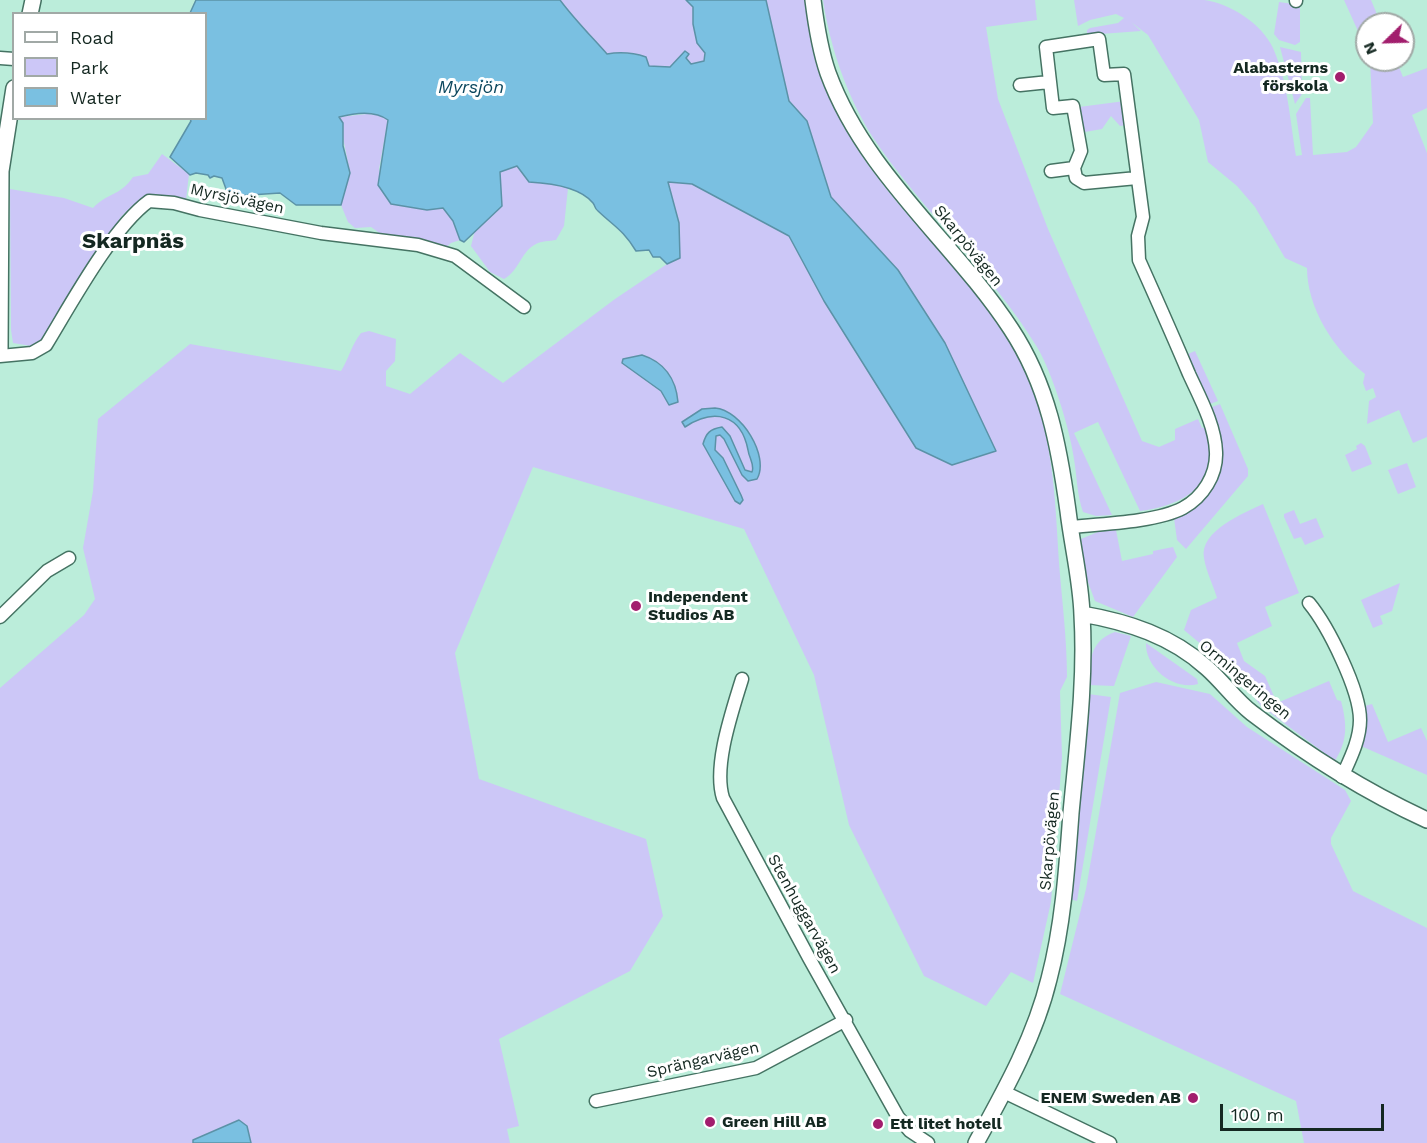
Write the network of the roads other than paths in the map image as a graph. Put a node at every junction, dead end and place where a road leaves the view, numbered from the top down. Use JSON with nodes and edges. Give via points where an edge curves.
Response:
{"nodes":[{"id":1,"x":813,"y":0,"type":"edge"},
{"id":2,"x":1049,"y":82,"type":"junction"},
{"id":3,"x":1020,"y":85,"type":"dead end"},
{"id":4,"x":12,"y":101,"type":"edge"},
{"id":5,"x":1074,"y":168,"type":"junction"},
{"id":6,"x":1,"y":171,"type":"edge"},
{"id":7,"x":1051,"y":171,"type":"dead end"},
{"id":8,"x":1137,"y":178,"type":"junction"},
{"id":9,"x":524,"y":307,"type":"dead end"},
{"id":10,"x":0,"y":354,"type":"edge"},
{"id":11,"x":1070,"y":527,"type":"junction"},
{"id":12,"x":69,"y":558,"type":"dead end"},
{"id":13,"x":1309,"y":603,"type":"dead end"},
{"id":14,"x":1082,"y":614,"type":"junction"},
{"id":15,"x":0,"y":617,"type":"edge"},
{"id":16,"x":742,"y":679,"type":"dead end"},
{"id":17,"x":1342,"y":777,"type":"junction"},
{"id":18,"x":1427,"y":820,"type":"edge"},
{"id":19,"x":846,"y":1020,"type":"junction"},
{"id":20,"x":1004,"y":1092,"type":"junction"},
{"id":21,"x":596,"y":1101,"type":"dead end"},
{"id":22,"x":928,"y":1143,"type":"edge"},
{"id":23,"x":976,"y":1143,"type":"edge"},
{"id":24,"x":1110,"y":1143,"type":"edge"}],
"edges":[{"from":1,"to":11,"type":"street","name":"Skarpövägen","via":[[828,72],[848,117],[882,170],[992,303],[1032,364],[1059,448]]},
{"from":2,"to":3,"type":"street"},
{"from":2,"to":5,"type":"street","via":[[1053,108],[1073,106],[1081,151]]},
{"from":2,"to":8,"type":"street","via":[[1047,47],[1099,39],[1104,75],[1124,74]]},
{"from":4,"to":6,"type":"street"},
{"from":5,"to":7,"type":"street"},
{"from":5,"to":8,"type":"street","via":[[1076,178],[1084,183]]},
{"from":6,"to":10,"type":"street"},
{"from":8,"to":11,"type":"street","via":[[1143,217],[1138,236],[1139,260],[1215,436],[1214,470],[1201,494],[1184,508]]},
{"from":9,"to":10,"type":"street","name":"Myrsjövägen","via":[[456,256],[428,248],[321,233],[174,202],[149,201],[111,244],[46,345],[32,353]]},
{"from":11,"to":14,"type":"street","name":"Skarpövägen"},
{"from":12,"to":15,"type":"street","via":[[47,571]]},
{"from":13,"to":17,"type":"street","via":[[1323,620],[1359,706],[1358,734]]},
{"from":14,"to":17,"type":"street","name":"Ormingeringen","via":[[1149,632],[1206,666],[1250,711]]},
{"from":14,"to":20,"type":"street","name":"Skarpövägen","via":[[1081,688],[1061,917],[1049,980]]},
{"from":16,"to":19,"type":"street","name":"Stenhuggarvägen","via":[[720,770],[720,786],[731,813]]},
{"from":17,"to":18,"type":"street","name":"Ormingeringen"},
{"from":19,"to":21,"type":"street","name":"Sprängarvägen","via":[[756,1068]]},
{"from":19,"to":22,"type":"street","name":"Stenhuggarvägen","via":[[898,1117]]},
{"from":20,"to":23,"type":"street","name":"Skarpövägen"},
{"from":20,"to":24,"type":"street"}]}
